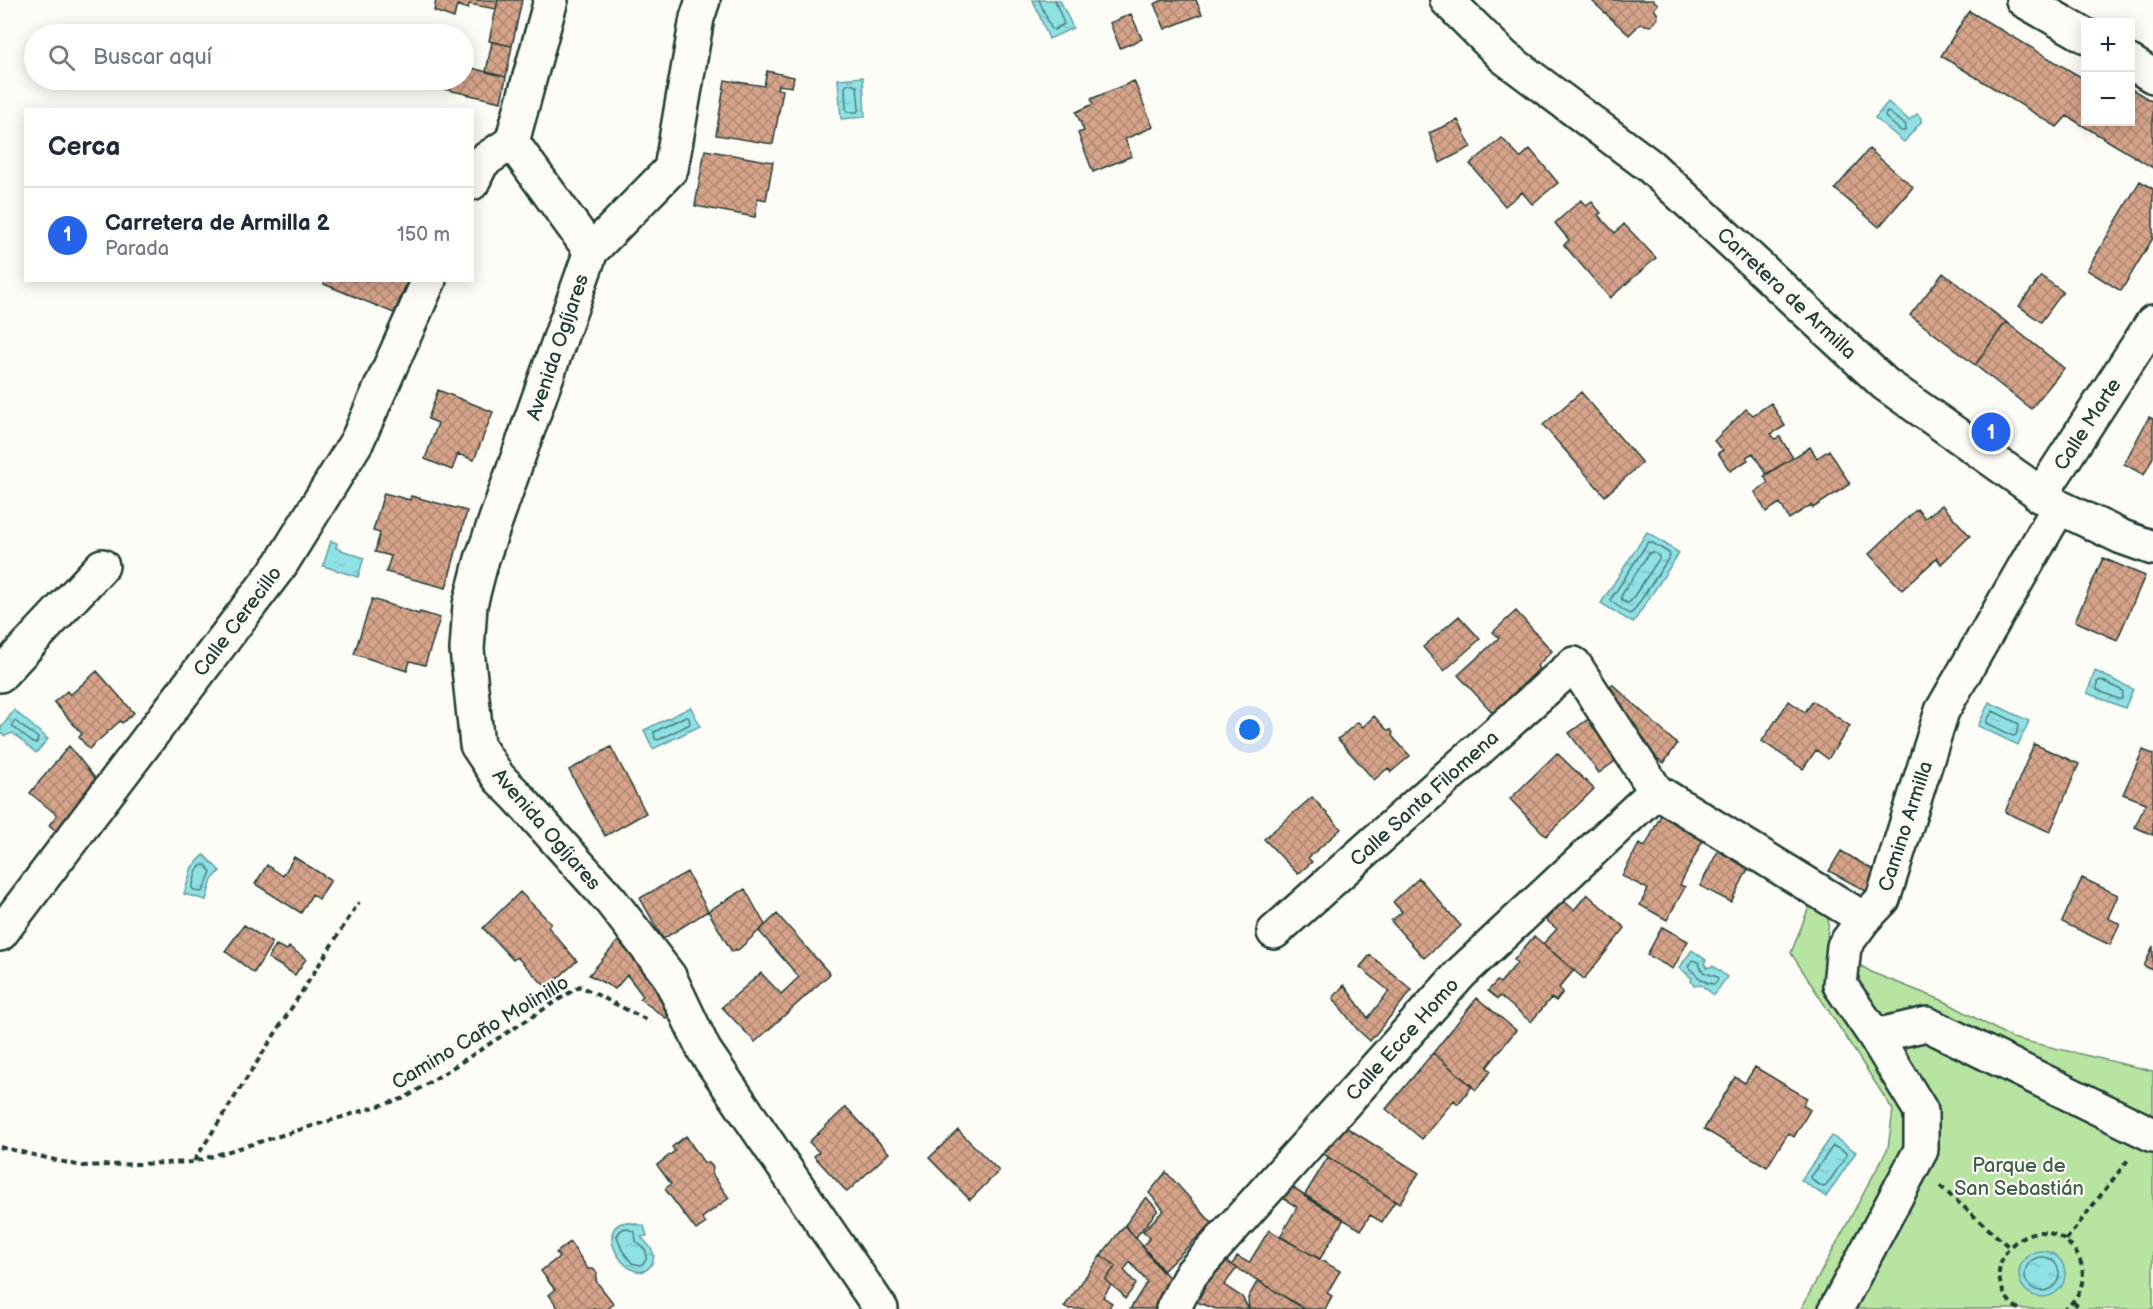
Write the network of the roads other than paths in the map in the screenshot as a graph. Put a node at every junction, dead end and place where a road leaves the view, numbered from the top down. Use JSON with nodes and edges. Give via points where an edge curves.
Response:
{"nodes":[{"id":1,"x":551,"y":0,"type":"edge"},
{"id":2,"x":703,"y":0,"type":"edge"},
{"id":3,"x":1447,"y":0,"type":"edge"},
{"id":4,"x":2024,"y":0,"type":"edge"},
{"id":5,"x":2081,"y":34,"type":"edge"},
{"id":6,"x":2135,"y":65,"type":"edge"},
{"id":7,"x":2153,"y":76,"type":"edge"},
{"id":8,"x":512,"y":142,"type":"junction"},
{"id":9,"x":474,"y":179,"type":"edge"},
{"id":10,"x":591,"y":251,"type":"junction"},
{"id":11,"x":428,"y":282,"type":"edge"},
{"id":12,"x":2153,"y":322,"type":"edge"},
{"id":13,"x":2050,"y":502,"type":"junction"},
{"id":14,"x":2153,"y":548,"type":"edge"},
{"id":15,"x":102,"y":566,"type":"dead end"},
{"id":16,"x":0,"y":675,"type":"edge"},
{"id":17,"x":1656,"y":791,"type":"junction"},
{"id":18,"x":1864,"y":919,"type":"junction"},
{"id":19,"x":1275,"y":932,"type":"dead end"},
{"id":20,"x":0,"y":934,"type":"edge"},
{"id":21,"x":1875,"y":1036,"type":"junction"},
{"id":22,"x":2151,"y":1134,"type":"edge"},
{"id":23,"x":881,"y":1309,"type":"edge"},
{"id":24,"x":1173,"y":1309,"type":"edge"},
{"id":25,"x":1836,"y":1309,"type":"edge"}],
"edges":[{"from":1,"to":8,"type":"street"},
{"from":2,"to":10,"type":"street","name":"Avenida Ogíjares","via":[[671,169]]},
{"from":3,"to":13,"type":"street","name":"Carretera de Armilla","via":[[1504,57],[1650,166],[1884,384]]},
{"from":4,"to":5,"type":"street"},
{"from":6,"to":7,"type":"street"},
{"from":8,"to":9,"type":"street","via":[[482,162]]},
{"from":8,"to":10,"type":"street"},
{"from":10,"to":23,"type":"street","name":"Avenida Ogíjares","via":[[482,559],[470,605],[467,650],[477,745],[499,778],[611,901],[669,976],[704,1050]]},
{"from":11,"to":20,"type":"street","name":"Calle Cerecillo","via":[[357,441],[281,564]]},
{"from":12,"to":13,"type":"street","name":"Calle Marte"},
{"from":13,"to":14,"type":"street","name":"Carretera de Armilla"},
{"from":13,"to":18,"type":"street","name":"Camino Armilla","via":[[1942,711],[1882,899]]},
{"from":15,"to":16,"type":"street"},
{"from":17,"to":18,"type":"street"},
{"from":17,"to":19,"type":"street","name":"Calle Santa Filomena","via":[[1574,664]]},
{"from":17,"to":24,"type":"street","name":"Calle Ecce Homo","via":[[1461,973],[1191,1274]]},
{"from":18,"to":21,"type":"street","name":"Camino Armilla","via":[[1844,946],[1840,985]]},
{"from":21,"to":22,"type":"street","via":[[1927,1024]]},
{"from":21,"to":25,"type":"street","name":"Camino Armilla","via":[[1921,1111],[1921,1150]]}]}
